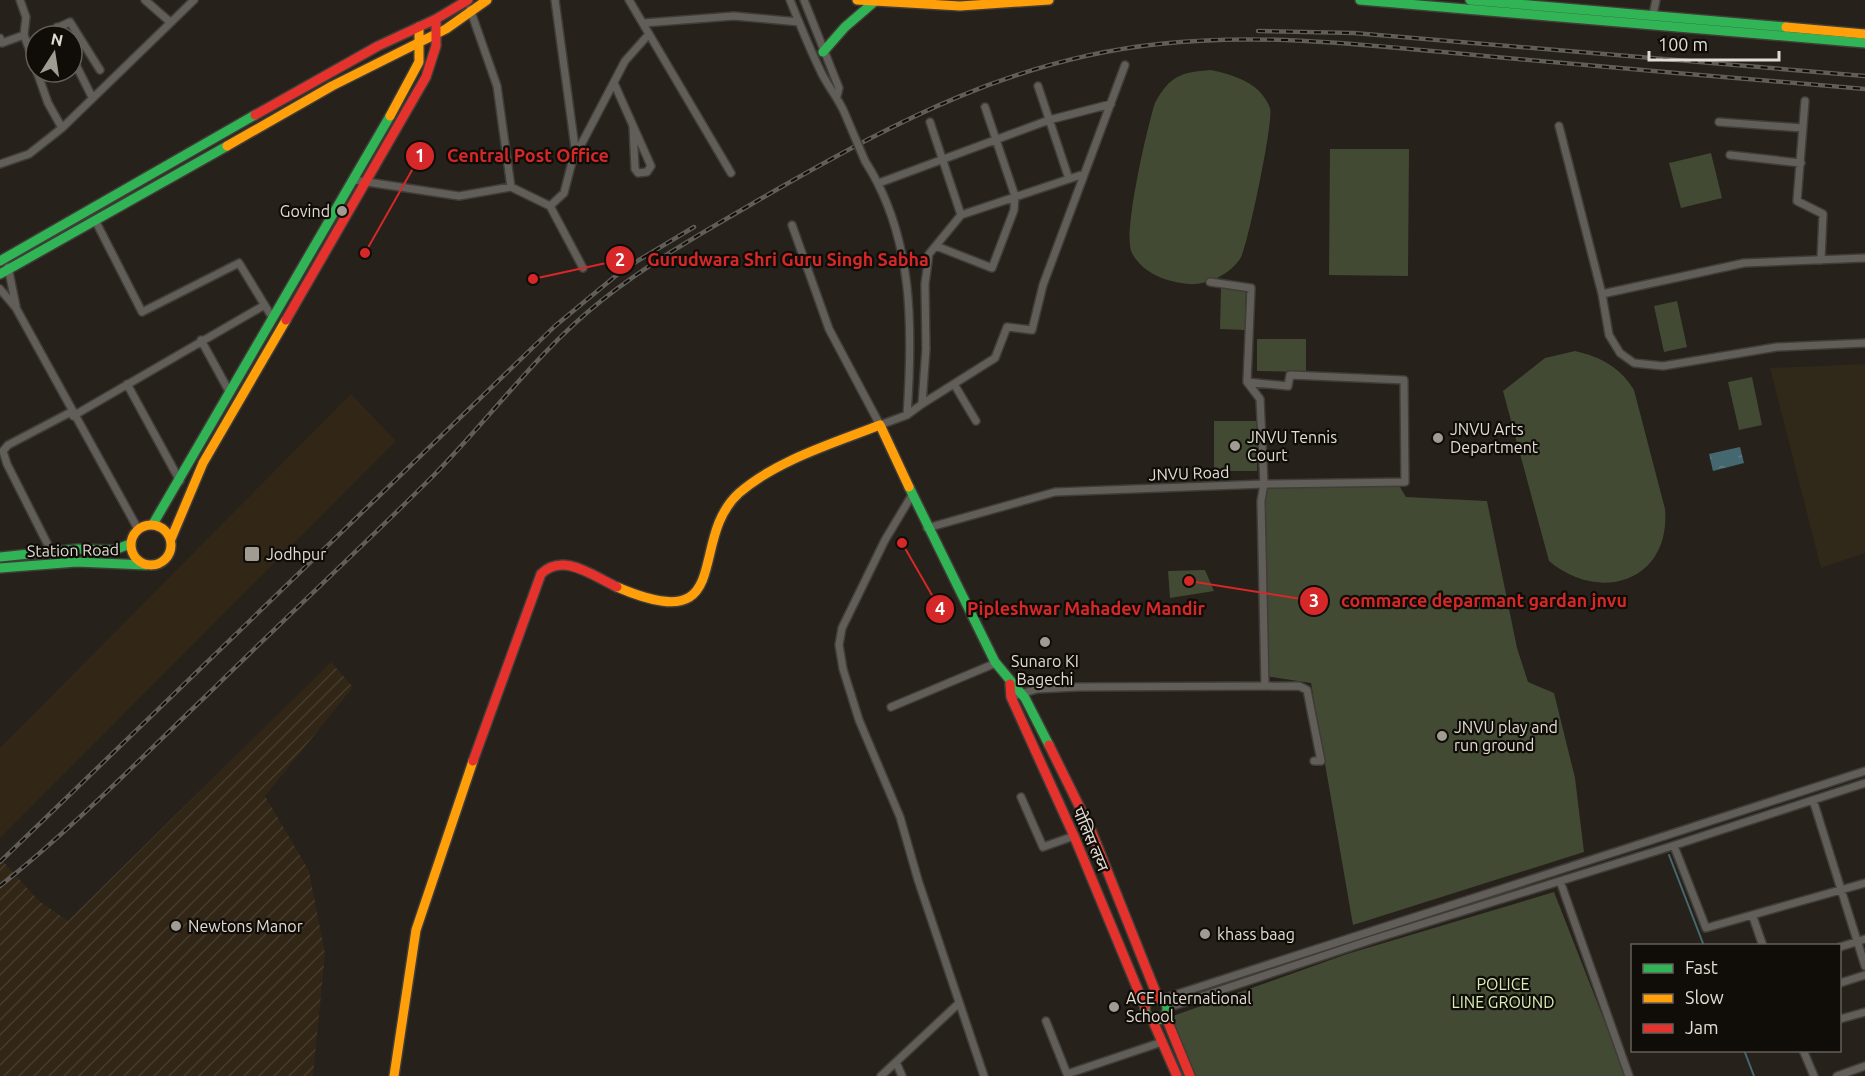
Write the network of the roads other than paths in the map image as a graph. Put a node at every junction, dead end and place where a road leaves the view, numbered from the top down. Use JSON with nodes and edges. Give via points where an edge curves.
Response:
{"nodes":[{"id":1,"x":20,"y":0,"type":"edge"},
{"id":2,"x":145,"y":0,"type":"edge"},
{"id":3,"x":194,"y":0,"type":"edge"},
{"id":4,"x":488,"y":0,"type":"edge"},
{"id":5,"x":555,"y":0,"type":"edge"},
{"id":6,"x":629,"y":0,"type":"edge"},
{"id":7,"x":790,"y":0,"type":"edge"},
{"id":8,"x":804,"y":0,"type":"edge"},
{"id":9,"x":857,"y":0,"type":"edge"},
{"id":10,"x":1048,"y":0,"type":"edge"},
{"id":11,"x":1360,"y":0,"type":"edge"},
{"id":12,"x":1470,"y":0,"type":"edge"},
{"id":13,"x":1656,"y":0,"type":"edge"},
{"id":14,"x":874,"y":2,"type":"junction"},
{"id":15,"x":466,"y":3,"type":"edge"},
{"id":16,"x":1431,"y":3,"type":"edge"},
{"id":17,"x":1443,"y":4,"type":"edge"},
{"id":18,"x":1653,"y":15,"type":"junction"},
{"id":19,"x":436,"y":19,"type":"junction"},
{"id":20,"x":169,"y":21,"type":"junction"},
{"id":21,"x":799,"y":22,"type":"junction"},
{"id":22,"x":644,"y":23,"type":"junction"},
{"id":23,"x":26,"y":24,"type":"edge"},
{"id":24,"x":419,"y":27,"type":"junction"},
{"id":25,"x":1865,"y":33,"type":"edge"},
{"id":26,"x":437,"y":34,"type":"junction"},
{"id":27,"x":649,"y":34,"type":"junction"},
{"id":28,"x":0,"y":38,"type":"edge"},
{"id":29,"x":24,"y":39,"type":"edge"},
{"id":30,"x":420,"y":42,"type":"junction"},
{"id":31,"x":84,"y":43,"type":"edge"},
{"id":32,"x":1865,"y":44,"type":"edge"},
{"id":33,"x":823,"y":52,"type":"junction"},
{"id":34,"x":1125,"y":65,"type":"dead end"},
{"id":35,"x":100,"y":70,"type":"dead end"},
{"id":36,"x":84,"y":80,"type":"edge"},
{"id":37,"x":614,"y":83,"type":"junction"},
{"id":38,"x":42,"y":84,"type":"edge"},
{"id":39,"x":1038,"y":86,"type":"dead end"},
{"id":40,"x":837,"y":96,"type":"junction"},
{"id":41,"x":93,"y":97,"type":"junction"},
{"id":42,"x":1804,"y":100,"type":"dead end"},
{"id":43,"x":1111,"y":104,"type":"junction"},
{"id":44,"x":985,"y":107,"type":"dead end"},
{"id":45,"x":1049,"y":120,"type":"junction"},
{"id":46,"x":1719,"y":122,"type":"dead end"},
{"id":47,"x":930,"y":123,"type":"dead end"},
{"id":48,"x":633,"y":126,"type":"junction"},
{"id":49,"x":1559,"y":126,"type":"dead end"},
{"id":50,"x":62,"y":128,"type":"junction"},
{"id":51,"x":1802,"y":128,"type":"junction"},
{"id":52,"x":996,"y":139,"type":"junction"},
{"id":53,"x":576,"y":155,"type":"junction"},
{"id":54,"x":1730,"y":155,"type":"dead end"},
{"id":55,"x":942,"y":158,"type":"junction"},
{"id":56,"x":1,"y":162,"type":"edge"},
{"id":57,"x":1801,"y":163,"type":"junction"},
{"id":58,"x":731,"y":173,"type":"dead end"},
{"id":59,"x":1084,"y":174,"type":"junction"},
{"id":60,"x":1069,"y":179,"type":"junction"},
{"id":61,"x":354,"y":180,"type":"junction"},
{"id":62,"x":367,"y":182,"type":"junction"},
{"id":63,"x":879,"y":183,"type":"junction"},
{"id":64,"x":511,"y":187,"type":"junction"},
{"id":65,"x":1015,"y":196,"type":"junction"},
{"id":66,"x":549,"y":206,"type":"junction"},
{"id":67,"x":961,"y":215,"type":"junction"},
{"id":68,"x":95,"y":220,"type":"junction"},
{"id":69,"x":792,"y":225,"type":"dead end"},
{"id":70,"x":936,"y":246,"type":"junction"},
{"id":71,"x":1865,"y":258,"type":"edge"},
{"id":72,"x":3,"y":260,"type":"edge"},
{"id":73,"x":1821,"y":260,"type":"junction"},
{"id":74,"x":583,"y":268,"type":"dead end"},
{"id":75,"x":4,"y":271,"type":"edge"},
{"id":76,"x":1210,"y":282,"type":"dead end"},
{"id":77,"x":0,"y":289,"type":"edge"},
{"id":78,"x":1602,"y":294,"type":"junction"},
{"id":79,"x":263,"y":306,"type":"junction"},
{"id":80,"x":16,"y":308,"type":"junction"},
{"id":81,"x":272,"y":317,"type":"junction"},
{"id":82,"x":201,"y":340,"type":"junction"},
{"id":83,"x":1865,"y":343,"type":"edge"},
{"id":84,"x":1247,"y":382,"type":"junction"},
{"id":85,"x":127,"y":384,"type":"junction"},
{"id":86,"x":954,"y":384,"type":"junction"},
{"id":87,"x":231,"y":393,"type":"junction"},
{"id":88,"x":922,"y":404,"type":"junction"},
{"id":89,"x":72,"y":414,"type":"junction"},
{"id":90,"x":908,"y":415,"type":"junction"},
{"id":91,"x":976,"y":421,"type":"dead end"},
{"id":92,"x":880,"y":425,"type":"junction"},
{"id":93,"x":180,"y":481,"type":"junction"},
{"id":94,"x":1264,"y":484,"type":"junction"},
{"id":95,"x":912,"y":495,"type":"junction"},
{"id":96,"x":153,"y":524,"type":"junction"},
{"id":97,"x":927,"y":528,"type":"junction"},
{"id":98,"x":138,"y":529,"type":"junction"},
{"id":99,"x":171,"y":539,"type":"junction"},
{"id":100,"x":130,"y":544,"type":"junction"},
{"id":101,"x":51,"y":551,"type":"junction"},
{"id":102,"x":0,"y":556,"type":"edge"},
{"id":103,"x":146,"y":565,"type":"junction"},
{"id":104,"x":0,"y":568,"type":"edge"},
{"id":105,"x":996,"y":663,"type":"junction"},
{"id":106,"x":1010,"y":684,"type":"junction"},
{"id":107,"x":1264,"y":686,"type":"junction"},
{"id":108,"x":1022,"y":692,"type":"junction"},
{"id":109,"x":1011,"y":697,"type":"junction"},
{"id":110,"x":891,"y":707,"type":"dead end"},
{"id":111,"x":1314,"y":761,"type":"dead end"},
{"id":112,"x":1865,"y":771,"type":"edge"},
{"id":113,"x":1865,"y":783,"type":"edge"},
{"id":114,"x":1021,"y":796,"type":"dead end"},
{"id":115,"x":1813,"y":800,"type":"junction"},
{"id":116,"x":1074,"y":836,"type":"junction"},
{"id":117,"x":1674,"y":846,"type":"junction"},
{"id":118,"x":1560,"y":881,"type":"junction"},
{"id":119,"x":1865,"y":883,"type":"edge"},
{"id":120,"x":1842,"y":890,"type":"junction"},
{"id":121,"x":1753,"y":917,"type":"junction"},
{"id":122,"x":1861,"y":940,"type":"edge"},
{"id":123,"x":1763,"y":944,"type":"edge"},
{"id":124,"x":1841,"y":946,"type":"edge"},
{"id":125,"x":1865,"y":966,"type":"edge"},
{"id":126,"x":1865,"y":975,"type":"edge"},
{"id":127,"x":1841,"y":982,"type":"edge"},
{"id":128,"x":1160,"y":999,"type":"junction"},
{"id":129,"x":958,"y":1004,"type":"junction"},
{"id":130,"x":1145,"y":1007,"type":"junction"},
{"id":131,"x":1166,"y":1012,"type":"junction"},
{"id":132,"x":1865,"y":1012,"type":"edge"},
{"id":133,"x":1841,"y":1018,"type":"edge"},
{"id":134,"x":1152,"y":1019,"type":"junction"},
{"id":135,"x":1046,"y":1021,"type":"dead end"},
{"id":136,"x":1162,"y":1042,"type":"junction"},
{"id":137,"x":1804,"y":1052,"type":"edge"},
{"id":138,"x":896,"y":1062,"type":"junction"},
{"id":139,"x":1865,"y":1066,"type":"edge"},
{"id":140,"x":1067,"y":1075,"type":"edge"},
{"id":141,"x":394,"y":1076,"type":"edge"},
{"id":142,"x":881,"y":1076,"type":"edge"},
{"id":143,"x":902,"y":1076,"type":"edge"},
{"id":144,"x":984,"y":1076,"type":"edge"},
{"id":145,"x":1177,"y":1076,"type":"edge"},
{"id":146,"x":1190,"y":1076,"type":"edge"},
{"id":147,"x":1629,"y":1076,"type":"edge"},
{"id":148,"x":1814,"y":1076,"type":"edge"},
{"id":149,"x":1837,"y":1076,"type":"edge"}],
"edges":[{"from":1,"to":23,"type":"street"},
{"from":2,"to":20,"type":"street"},
{"from":3,"to":20,"type":"street"},
{"from":4,"to":15,"type":"street"},
{"from":5,"to":53,"type":"street"},
{"from":6,"to":22,"type":"street"},
{"from":7,"to":21,"type":"street"},
{"from":8,"to":33,"type":"street"},
{"from":9,"to":14,"type":"street"},
{"from":10,"to":14,"type":"street","via":[[960,6]]},
{"from":11,"to":16,"type":"street"},
{"from":12,"to":18,"type":"street"},
{"from":13,"to":18,"type":"street"},
{"from":14,"to":33,"type":"street"},
{"from":15,"to":19,"type":"street"},
{"from":15,"to":26,"type":"street"},
{"from":15,"to":64,"type":"street","via":[[496,86]]},
{"from":16,"to":17,"type":"street"},
{"from":17,"to":32,"type":"street"},
{"from":18,"to":25,"type":"street"},
{"from":19,"to":24,"type":"street"},
{"from":19,"to":26,"type":"street"},
{"from":20,"to":41,"type":"street"},
{"from":21,"to":22,"type":"street","via":[[734,16]]},
{"from":21,"to":40,"type":"street"},
{"from":22,"to":27,"type":"street"},
{"from":24,"to":30,"type":"street"},
{"from":24,"to":72,"type":"street","via":[[378,46]]},
{"from":26,"to":30,"type":"street"},
{"from":26,"to":62,"type":"street","via":[[426,77]]},
{"from":27,"to":37,"type":"street","via":[[625,61]]},
{"from":27,"to":58,"type":"street"},
{"from":28,"to":29,"type":"street","via":[[2,43]]},
{"from":30,"to":61,"type":"street","via":[[412,77]]},
{"from":30,"to":68,"type":"street","via":[[322,92]]},
{"from":31,"to":35,"type":"street"},
{"from":33,"to":40,"type":"street","via":[[839,88]]},
{"from":34,"to":43,"type":"street"},
{"from":36,"to":41,"type":"street"},
{"from":37,"to":48,"type":"street"},
{"from":37,"to":53,"type":"street"},
{"from":38,"to":50,"type":"street"},
{"from":39,"to":45,"type":"street"},
{"from":40,"to":63,"type":"street","bridge":true,"via":[[865,161]]},
{"from":41,"to":50,"type":"street"},
{"from":42,"to":51,"type":"street"},
{"from":43,"to":45,"type":"street"},
{"from":43,"to":59,"type":"street"},
{"from":44,"to":52,"type":"street"},
{"from":45,"to":52,"type":"street"},
{"from":45,"to":60,"type":"street"},
{"from":46,"to":51,"type":"street"},
{"from":47,"to":55,"type":"street"},
{"from":48,"to":48,"type":"street","via":[[636,171],[647,172],[651,166]]},
{"from":49,"to":78,"type":"street"},
{"from":50,"to":56,"type":"street","via":[[29,154]]},
{"from":51,"to":57,"type":"street"},
{"from":52,"to":55,"type":"street"},
{"from":52,"to":65,"type":"street"},
{"from":53,"to":66,"type":"street","via":[[564,194]]},
{"from":54,"to":57,"type":"street"},
{"from":55,"to":63,"type":"street"},
{"from":55,"to":67,"type":"street"},
{"from":57,"to":73,"type":"street","via":[[1797,201],[1823,214]]},
{"from":59,"to":60,"type":"street"},
{"from":59,"to":86,"type":"street","via":[[1043,285],[1032,330],[1007,327],[995,358]]},
{"from":60,"to":65,"type":"street"},
{"from":61,"to":62,"type":"street"},
{"from":61,"to":81,"type":"street"},
{"from":62,"to":64,"type":"street","via":[[459,196]]},
{"from":62,"to":99,"type":"street","via":[[203,464]]},
{"from":63,"to":90,"type":"street","via":[[907,277],[911,329]]},
{"from":64,"to":66,"type":"street"},
{"from":65,"to":67,"type":"street"},
{"from":65,"to":70,"type":"street","via":[[1014,210],[992,268]]},
{"from":66,"to":74,"type":"street"},
{"from":67,"to":70,"type":"street"},
{"from":68,"to":75,"type":"street"},
{"from":68,"to":79,"type":"street","via":[[142,312],[239,263]]},
{"from":69,"to":92,"type":"street","via":[[829,329]]},
{"from":70,"to":88,"type":"street","via":[[929,254],[925,284]]},
{"from":71,"to":73,"type":"street"},
{"from":72,"to":75,"type":"street"},
{"from":73,"to":78,"type":"street","via":[[1744,263]]},
{"from":75,"to":80,"type":"street"},
{"from":76,"to":84,"type":"street","via":[[1251,288]]},
{"from":77,"to":80,"type":"street"},
{"from":78,"to":83,"type":"street","via":[[1609,335],[1620,353],[1645,366],[1777,347]]},
{"from":79,"to":81,"type":"street"},
{"from":79,"to":82,"type":"street"},
{"from":80,"to":89,"type":"street"},
{"from":81,"to":87,"type":"street"},
{"from":82,"to":85,"type":"street"},
{"from":82,"to":87,"type":"street"},
{"from":84,"to":94,"type":"street","via":[[1260,399]]},
{"from":84,"to":94,"type":"street","name":"JNVU Road","via":[[1288,386],[1290,375],[1404,380],[1405,482]]},
{"from":85,"to":89,"type":"street"},
{"from":85,"to":93,"type":"street"},
{"from":86,"to":88,"type":"street"},
{"from":86,"to":91,"type":"street"},
{"from":87,"to":93,"type":"street"},
{"from":88,"to":90,"type":"street"},
{"from":89,"to":98,"type":"street"},
{"from":89,"to":101,"type":"street","via":[[3,451]]},
{"from":90,"to":92,"type":"street"},
{"from":92,"to":95,"type":"street","name":"पोलिस लय्न"},
{"from":92,"to":141,"type":"street","via":[[762,478],[737,495],[720,519],[705,576],[693,594],[683,600],[660,603],[562,563],[550,565],[541,574],[416,930]]},
{"from":93,"to":96,"type":"street"},
{"from":94,"to":97,"type":"street","name":"JNVU Road","via":[[1055,492]]},
{"from":94,"to":107,"type":"street"},
{"from":95,"to":97,"type":"street","name":"पोलिस लय्न"},
{"from":95,"to":129,"type":"street","via":[[842,628],[839,645],[859,720],[900,817]]},
{"from":96,"to":98,"type":"street"},
{"from":96,"to":99,"type":"street"},
{"from":97,"to":105,"type":"street","name":"पोलिस लय्न"},
{"from":98,"to":100,"type":"street"},
{"from":99,"to":103,"type":"street","via":[[167,558]]},
{"from":100,"to":101,"type":"street","name":"Station Road","via":[[114,550]]},
{"from":100,"to":103,"type":"street","via":[[135,557]]},
{"from":101,"to":102,"type":"street","name":"Station Road"},
{"from":103,"to":104,"type":"street","name":"Station Road","via":[[77,562]]},
{"from":105,"to":106,"type":"street","name":"पोलिस लय्न"},
{"from":105,"to":110,"type":"street"},
{"from":106,"to":108,"type":"street","name":"पोलिस लय्न"},
{"from":106,"to":109,"type":"street","name":"पोलिस लय्न"},
{"from":107,"to":108,"type":"street","via":[[1078,687]]},
{"from":107,"to":111,"type":"street","via":[[1299,686],[1307,690],[1321,761]]},
{"from":108,"to":109,"type":"street"},
{"from":108,"to":128,"type":"street","name":"पोलिस लय्न","via":[[1091,830]]},
{"from":109,"to":116,"type":"street","name":"पोलिस लय्न"},
{"from":112,"to":128,"type":"street"},
{"from":113,"to":115,"type":"street"},
{"from":114,"to":116,"type":"street","via":[[1043,847]]},
{"from":115,"to":117,"type":"street"},
{"from":115,"to":120,"type":"street"},
{"from":116,"to":130,"type":"street","name":"पोलिस लय्न"},
{"from":117,"to":118,"type":"street"},
{"from":117,"to":121,"type":"street","via":[[1706,928]]},
{"from":118,"to":131,"type":"street","via":[[1371,940]]},
{"from":118,"to":147,"type":"street"},
{"from":119,"to":120,"type":"street"},
{"from":120,"to":121,"type":"street"},
{"from":120,"to":122,"type":"street"},
{"from":121,"to":123,"type":"street"},
{"from":122,"to":124,"type":"street"},
{"from":122,"to":125,"type":"street"},
{"from":126,"to":127,"type":"street"},
{"from":128,"to":130,"type":"street","via":[[1148,1001]]},
{"from":128,"to":131,"type":"street"},
{"from":129,"to":138,"type":"street"},
{"from":129,"to":144,"type":"street"},
{"from":130,"to":134,"type":"street"},
{"from":131,"to":134,"type":"street","via":[[1159,1019]]},
{"from":131,"to":146,"type":"street"},
{"from":132,"to":133,"type":"street"},
{"from":134,"to":136,"type":"street"},
{"from":135,"to":140,"type":"street"},
{"from":136,"to":140,"type":"street"},
{"from":136,"to":145,"type":"street"},
{"from":137,"to":148,"type":"street"},
{"from":138,"to":142,"type":"street"},
{"from":138,"to":143,"type":"street"},
{"from":139,"to":149,"type":"street"}]}
